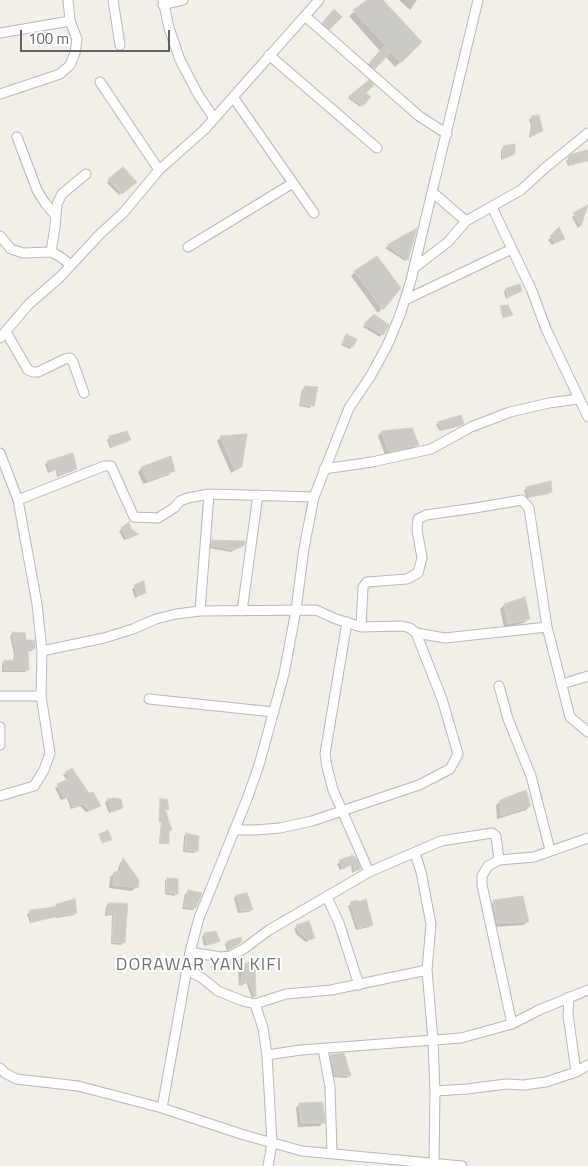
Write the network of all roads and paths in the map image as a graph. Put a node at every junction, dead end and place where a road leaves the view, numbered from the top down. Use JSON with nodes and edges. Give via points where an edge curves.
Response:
{"nodes":[{"id":1,"x":68,"y":0,"type":"edge"},
{"id":2,"x":113,"y":0,"type":"edge"},
{"id":3,"x":183,"y":0,"type":"edge"},
{"id":4,"x":478,"y":0,"type":"edge"},
{"id":5,"x":317,"y":1,"type":"edge"},
{"id":6,"x":163,"y":3,"type":"edge"},
{"id":7,"x":306,"y":16,"type":"junction"},
{"id":8,"x":70,"y":21,"type":"junction"},
{"id":9,"x":0,"y":33,"type":"edge"},
{"id":10,"x":120,"y":45,"type":"dead end"},
{"id":11,"x":269,"y":55,"type":"junction"},
{"id":12,"x":100,"y":82,"type":"dead end"},
{"id":13,"x":0,"y":94,"type":"edge"},
{"id":14,"x":233,"y":97,"type":"junction"},
{"id":15,"x":214,"y":118,"type":"junction"},
{"id":16,"x":588,"y":133,"type":"edge"},
{"id":17,"x":447,"y":134,"type":"junction"},
{"id":18,"x":17,"y":137,"type":"dead end"},
{"id":19,"x":377,"y":148,"type":"dead end"},
{"id":20,"x":159,"y":170,"type":"junction"},
{"id":21,"x":86,"y":174,"type":"dead end"},
{"id":22,"x":293,"y":183,"type":"junction"},
{"id":23,"x":432,"y":192,"type":"junction"},
{"id":24,"x":492,"y":207,"type":"junction"},
{"id":25,"x":314,"y":213,"type":"dead end"},
{"id":26,"x":55,"y":215,"type":"junction"},
{"id":27,"x":466,"y":221,"type":"junction"},
{"id":28,"x":0,"y":237,"type":"edge"},
{"id":29,"x":188,"y":247,"type":"dead end"},
{"id":30,"x":512,"y":249,"type":"junction"},
{"id":31,"x":51,"y":252,"type":"junction"},
{"id":32,"x":71,"y":266,"type":"junction"},
{"id":33,"x":414,"y":268,"type":"junction"},
{"id":34,"x":405,"y":300,"type":"junction"},
{"id":35,"x":3,"y":335,"type":"edge"},
{"id":36,"x":84,"y":393,"type":"dead end"},
{"id":37,"x":578,"y":399,"type":"junction"},
{"id":38,"x":588,"y":418,"type":"edge"},
{"id":39,"x":0,"y":453,"type":"edge"},
{"id":40,"x":324,"y":469,"type":"junction"},
{"id":41,"x":10,"y":480,"type":"junction"},
{"id":42,"x":0,"y":481,"type":"edge"},
{"id":43,"x":209,"y":494,"type":"junction"},
{"id":44,"x":258,"y":495,"type":"junction"},
{"id":45,"x":314,"y":497,"type":"junction"},
{"id":46,"x":18,"y":500,"type":"junction"},
{"id":47,"x":296,"y":610,"type":"junction"},
{"id":48,"x":200,"y":611,"type":"junction"},
{"id":49,"x":242,"y":611,"type":"junction"},
{"id":50,"x":346,"y":622,"type":"junction"},
{"id":51,"x":361,"y":627,"type":"junction"},
{"id":52,"x":547,"y":627,"type":"junction"},
{"id":53,"x":416,"y":633,"type":"junction"},
{"id":54,"x":42,"y":651,"type":"junction"},
{"id":55,"x":588,"y":676,"type":"edge"},
{"id":56,"x":562,"y":684,"type":"junction"},
{"id":57,"x":499,"y":686,"type":"dead end"},
{"id":58,"x":0,"y":696,"type":"edge"},
{"id":59,"x":41,"y":696,"type":"junction"},
{"id":60,"x":148,"y":699,"type":"dead end"},
{"id":61,"x":274,"y":712,"type":"junction"},
{"id":62,"x":0,"y":727,"type":"edge"},
{"id":63,"x":588,"y":732,"type":"edge"},
{"id":64,"x":0,"y":745,"type":"edge"},
{"id":65,"x":0,"y":796,"type":"edge"},
{"id":66,"x":342,"y":812,"type":"junction"},
{"id":67,"x":234,"y":830,"type":"junction"},
{"id":68,"x":588,"y":838,"type":"edge"},
{"id":69,"x":550,"y":850,"type":"junction"},
{"id":70,"x":415,"y":853,"type":"junction"},
{"id":71,"x":498,"y":860,"type":"junction"},
{"id":72,"x":369,"y":872,"type":"junction"},
{"id":73,"x":327,"y":897,"type":"junction"},
{"id":74,"x":190,"y":952,"type":"junction"},
{"id":75,"x":186,"y":969,"type":"junction"},
{"id":76,"x":427,"y":970,"type":"junction"},
{"id":77,"x":360,"y":985,"type":"junction"},
{"id":78,"x":588,"y":990,"type":"edge"},
{"id":79,"x":569,"y":997,"type":"junction"},
{"id":80,"x":255,"y":1004,"type":"junction"},
{"id":81,"x":512,"y":1024,"type":"junction"},
{"id":82,"x":433,"y":1041,"type":"junction"},
{"id":83,"x":323,"y":1049,"type":"junction"},
{"id":84,"x":267,"y":1055,"type":"junction"},
{"id":85,"x":588,"y":1065,"type":"edge"},
{"id":86,"x":0,"y":1068,"type":"edge"},
{"id":87,"x":576,"y":1072,"type":"junction"},
{"id":88,"x":435,"y":1091,"type":"junction"},
{"id":89,"x":162,"y":1108,"type":"junction"},
{"id":90,"x":272,"y":1143,"type":"junction"},
{"id":91,"x":332,"y":1153,"type":"junction"},
{"id":92,"x":357,"y":1156,"type":"junction"},
{"id":93,"x":434,"y":1164,"type":"edge"},
{"id":94,"x":268,"y":1166,"type":"edge"},
{"id":95,"x":357,"y":1166,"type":"edge"},
{"id":96,"x":462,"y":1166,"type":"edge"}],
"edges":[{"from":1,"to":8,"type":"street"},
{"from":2,"to":10,"type":"street"},
{"from":3,"to":6,"type":"street"},
{"from":4,"to":17,"type":"street"},
{"from":5,"to":7,"type":"street"},
{"from":6,"to":15,"type":"street","via":[[180,60]]},
{"from":7,"to":11,"type":"street"},
{"from":7,"to":17,"type":"street","via":[[419,116]]},
{"from":8,"to":9,"type":"street"},
{"from":8,"to":13,"type":"street","via":[[77,39],[70,65],[60,74]]},
{"from":11,"to":14,"type":"street"},
{"from":11,"to":19,"type":"street"},
{"from":12,"to":20,"type":"street"},
{"from":14,"to":15,"type":"street"},
{"from":14,"to":22,"type":"street"},
{"from":15,"to":20,"type":"street"},
{"from":16,"to":24,"type":"street","via":[[521,190]]},
{"from":17,"to":23,"type":"street"},
{"from":18,"to":26,"type":"street","via":[[37,190]]},
{"from":20,"to":32,"type":"street","via":[[123,213]]},
{"from":21,"to":26,"type":"street","via":[[62,194]]},
{"from":22,"to":25,"type":"street"},
{"from":22,"to":29,"type":"street"},
{"from":23,"to":27,"type":"street"},
{"from":23,"to":33,"type":"street"},
{"from":24,"to":27,"type":"street"},
{"from":24,"to":30,"type":"street"},
{"from":26,"to":31,"type":"street"},
{"from":27,"to":33,"type":"street","via":[[448,242]]},
{"from":28,"to":31,"type":"street","via":[[10,249],[23,253]]},
{"from":30,"to":34,"type":"street"},
{"from":30,"to":37,"type":"street"},
{"from":31,"to":32,"type":"street"},
{"from":32,"to":35,"type":"street","via":[[29,304]]},
{"from":33,"to":34,"type":"street"},
{"from":34,"to":40,"type":"street","via":[[387,346],[349,408]]},
{"from":35,"to":36,"type":"street","via":[[28,370],[33,372],[70,358]]},
{"from":37,"to":38,"type":"street"},
{"from":37,"to":40,"type":"street","via":[[510,412],[471,427],[431,449]]},
{"from":39,"to":41,"type":"street"},
{"from":40,"to":45,"type":"street"},
{"from":41,"to":42,"type":"street"},
{"from":41,"to":46,"type":"street"},
{"from":43,"to":44,"type":"street"},
{"from":43,"to":46,"type":"street","via":[[188,498],[158,518],[134,517],[111,466],[104,466]]},
{"from":43,"to":48,"type":"street"},
{"from":44,"to":45,"type":"street"},
{"from":44,"to":49,"type":"street"},
{"from":45,"to":47,"type":"street"},
{"from":46,"to":54,"type":"street"},
{"from":47,"to":49,"type":"street"},
{"from":47,"to":50,"type":"street","via":[[316,610]]},
{"from":47,"to":61,"type":"street"},
{"from":48,"to":49,"type":"street"},
{"from":48,"to":54,"type":"street","via":[[156,619],[104,638]]},
{"from":50,"to":51,"type":"street"},
{"from":50,"to":66,"type":"street","via":[[325,754],[326,767]]},
{"from":51,"to":52,"type":"street","via":[[363,587],[367,582],[401,580],[418,573],[422,558],[418,519],[522,500],[528,508]]},
{"from":51,"to":53,"type":"street","via":[[402,626]]},
{"from":52,"to":53,"type":"street","via":[[446,638]]},
{"from":52,"to":56,"type":"street"},
{"from":53,"to":66,"type":"street","via":[[442,699],[458,754],[450,769],[420,785]]},
{"from":54,"to":59,"type":"street"},
{"from":55,"to":56,"type":"street"},
{"from":56,"to":63,"type":"street","via":[[570,717]]},
{"from":57,"to":69,"type":"street","via":[[508,719],[531,776]]},
{"from":58,"to":59,"type":"street"},
{"from":59,"to":65,"type":"street","via":[[50,753],[44,770],[34,786]]},
{"from":60,"to":61,"type":"street"},
{"from":61,"to":67,"type":"street","via":[[259,765]]},
{"from":62,"to":64,"type":"street"},
{"from":66,"to":67,"type":"street","via":[[280,828]]},
{"from":66,"to":72,"type":"street"},
{"from":67,"to":74,"type":"street"},
{"from":68,"to":69,"type":"street"},
{"from":69,"to":71,"type":"street","via":[[534,857]]},
{"from":70,"to":71,"type":"street","via":[[441,841],[492,833],[496,836]]},
{"from":70,"to":72,"type":"street"},
{"from":70,"to":76,"type":"street","via":[[431,924]]},
{"from":71,"to":81,"type":"street","via":[[488,866],[482,876],[482,885]]},
{"from":72,"to":73,"type":"street"},
{"from":73,"to":74,"type":"street","via":[[231,956]]},
{"from":73,"to":77,"type":"street"},
{"from":74,"to":75,"type":"street"},
{"from":75,"to":80,"type":"street","via":[[218,990]]},
{"from":75,"to":89,"type":"street"},
{"from":76,"to":77,"type":"street"},
{"from":76,"to":82,"type":"street"},
{"from":77,"to":80,"type":"street","via":[[286,994]]},
{"from":78,"to":79,"type":"street"},
{"from":79,"to":81,"type":"street"},
{"from":79,"to":87,"type":"street","via":[[568,1015]]},
{"from":80,"to":84,"type":"street"},
{"from":81,"to":82,"type":"street","via":[[461,1038]]},
{"from":82,"to":83,"type":"street"},
{"from":82,"to":88,"type":"street"},
{"from":83,"to":84,"type":"street"},
{"from":83,"to":91,"type":"street","via":[[330,1087]]},
{"from":84,"to":90,"type":"street"},
{"from":85,"to":87,"type":"street"},
{"from":86,"to":89,"type":"street","via":[[16,1079],[78,1086]]},
{"from":87,"to":88,"type":"street","via":[[524,1085]]},
{"from":88,"to":93,"type":"street"},
{"from":89,"to":90,"type":"street"},
{"from":90,"to":91,"type":"street","via":[[302,1151]]},
{"from":90,"to":94,"type":"street"},
{"from":91,"to":92,"type":"street"},
{"from":92,"to":93,"type":"street"},
{"from":92,"to":95,"type":"street"},
{"from":93,"to":96,"type":"street"}]}
